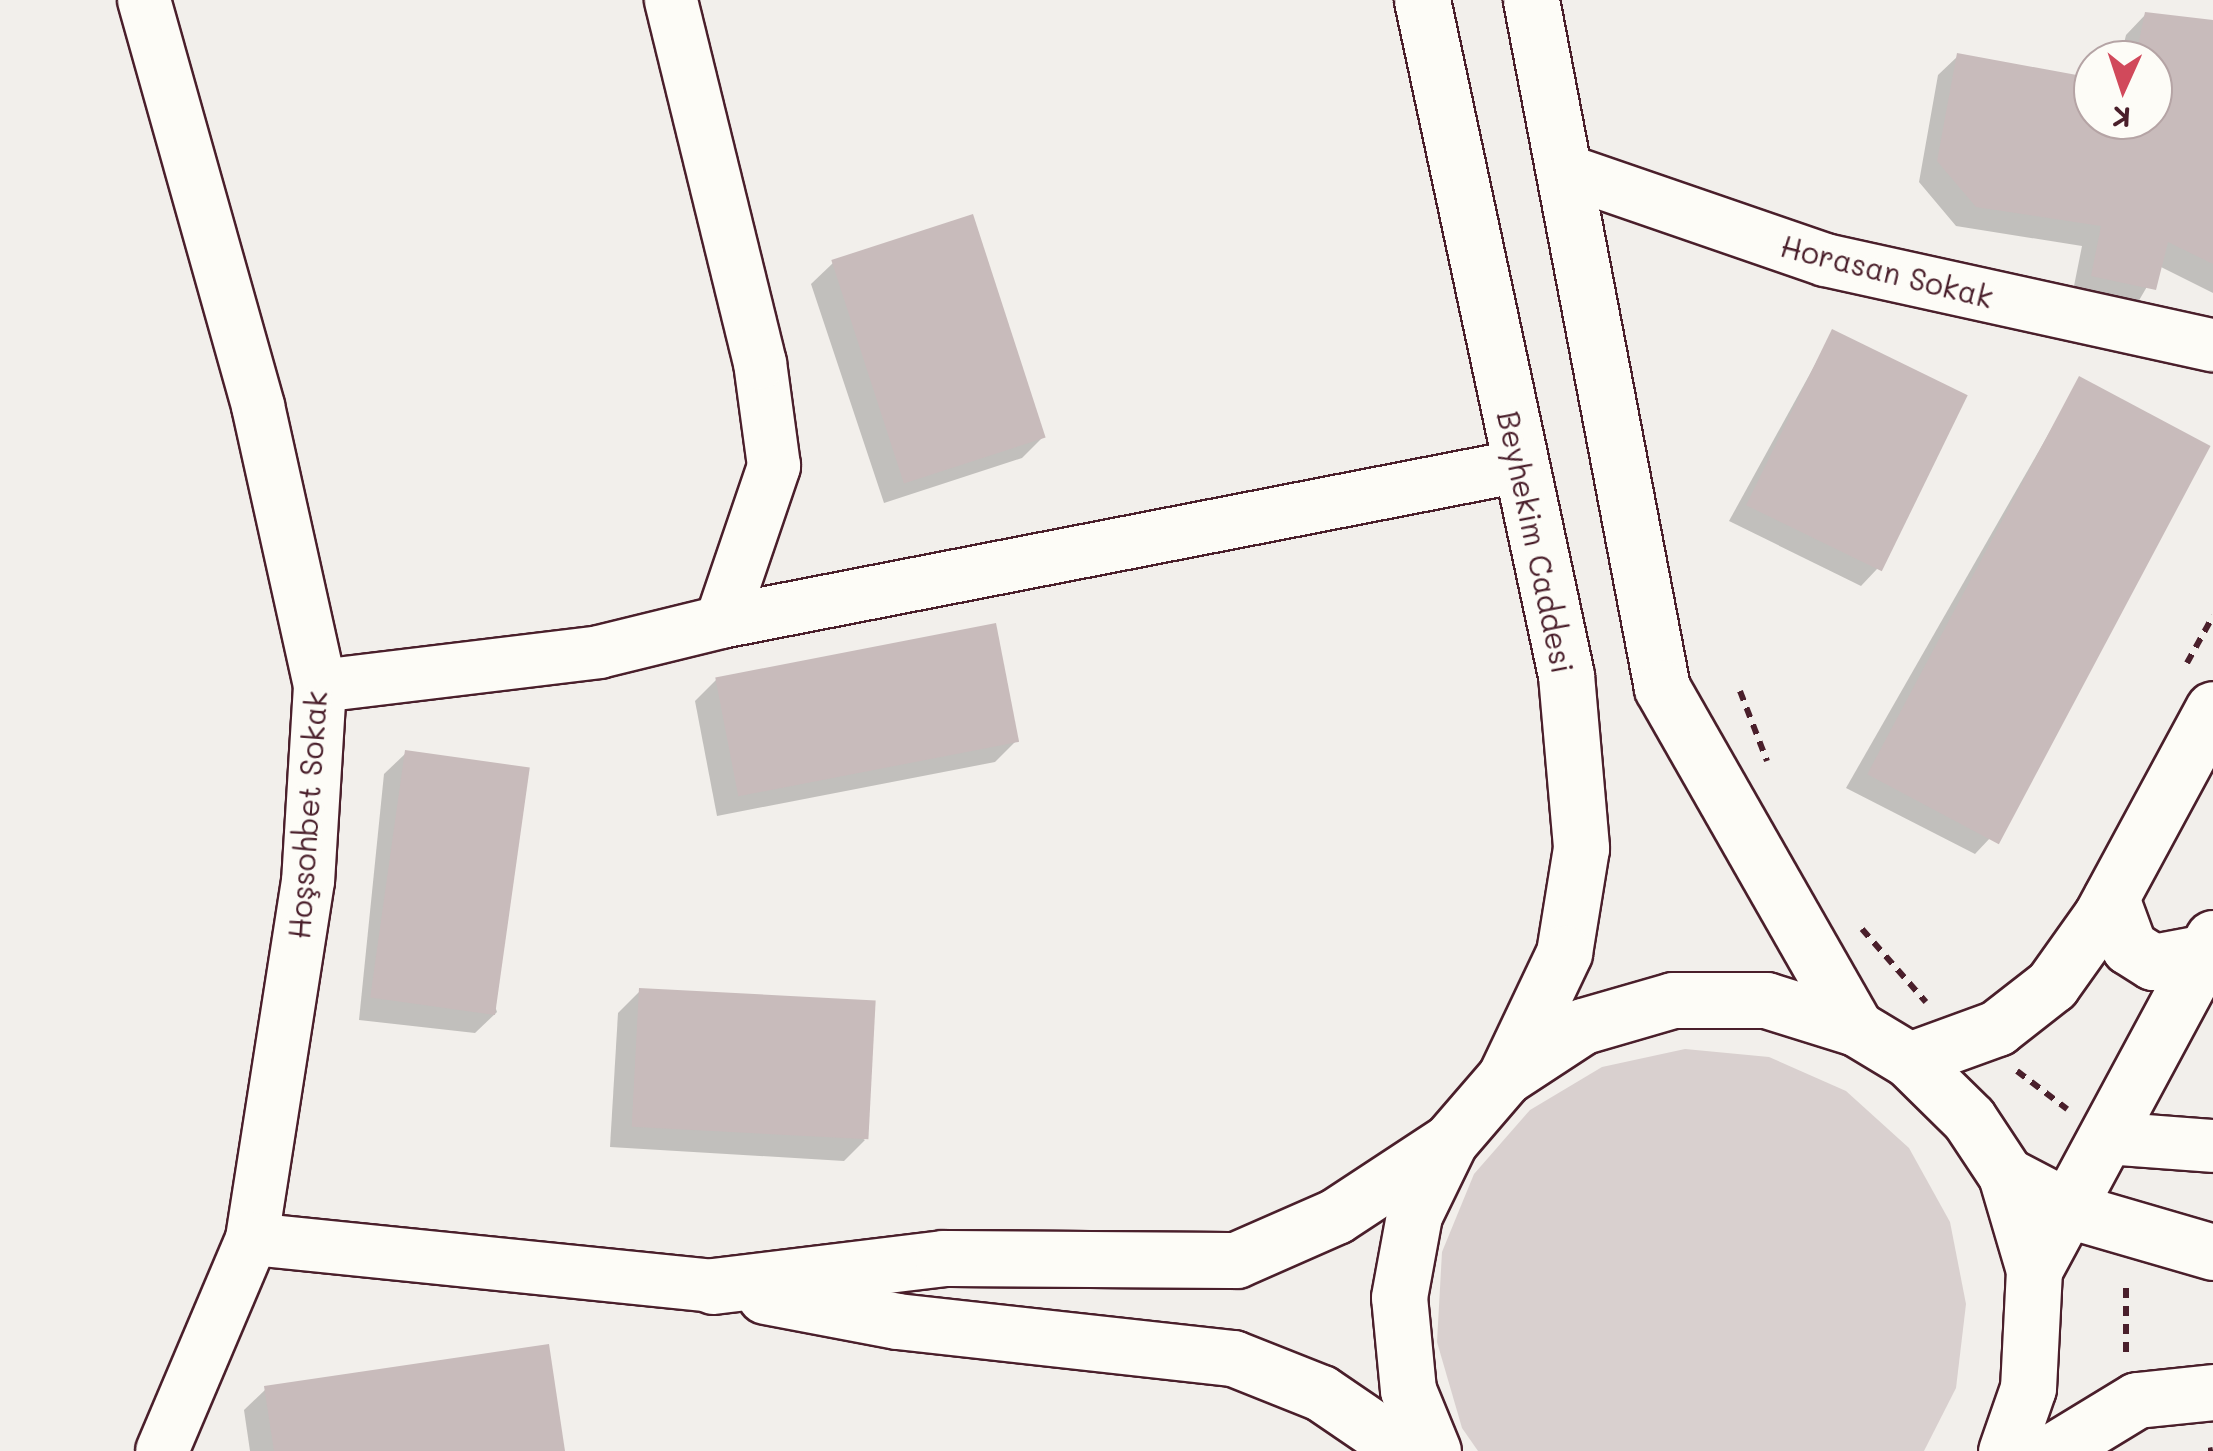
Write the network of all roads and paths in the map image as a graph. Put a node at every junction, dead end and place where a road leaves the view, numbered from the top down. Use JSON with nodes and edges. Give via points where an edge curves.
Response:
{"nodes":[{"id":1,"x":144,"y":0,"type":"edge"},
{"id":2,"x":671,"y":0,"type":"edge"},
{"id":3,"x":1422,"y":0,"type":"edge"},
{"id":4,"x":1531,"y":0,"type":"edge"},
{"id":5,"x":1567,"y":171,"type":"junction"},
{"id":6,"x":2213,"y":345,"type":"edge"},
{"id":7,"x":1520,"y":466,"type":"junction"},
{"id":8,"x":721,"y":622,"type":"junction"},
{"id":9,"x":320,"y":686,"type":"junction"},
{"id":10,"x":1740,"y":691,"type":"dead end"},
{"id":11,"x":2213,"y":710,"type":"edge"},
{"id":12,"x":1772,"y":774,"type":"dead end"},
{"id":13,"x":2111,"y":898,"type":"junction"},
{"id":14,"x":1850,"y":912,"type":"dead end"},
{"id":15,"x":2209,"y":945,"type":"edge"},
{"id":16,"x":1856,"y":1028,"type":"junction"},
{"id":17,"x":1983,"y":1034,"type":"junction"},
{"id":18,"x":1909,"y":1060,"type":"junction"},
{"id":19,"x":1505,"y":1078,"type":"junction"},
{"id":20,"x":2106,"y":1138,"type":"junction"},
{"id":21,"x":1450,"y":1141,"type":"junction"},
{"id":22,"x":2213,"y":1146,"type":"edge"},
{"id":23,"x":2006,"y":1174,"type":"junction"},
{"id":24,"x":2070,"y":1206,"type":"junction"},
{"id":25,"x":2143,"y":1232,"type":"junction"},
{"id":26,"x":252,"y":1238,"type":"junction"},
{"id":27,"x":2213,"y":1252,"type":"edge"},
{"id":28,"x":2034,"y":1270,"type":"junction"},
{"id":29,"x":714,"y":1286,"type":"junction"},
{"id":30,"x":2213,"y":1392,"type":"edge"},
{"id":31,"x":2137,"y":1400,"type":"junction"},
{"id":32,"x":162,"y":1451,"type":"edge"},
{"id":33,"x":1406,"y":1451,"type":"edge"},
{"id":34,"x":1433,"y":1451,"type":"edge"},
{"id":35,"x":2006,"y":1451,"type":"edge"},
{"id":36,"x":2054,"y":1451,"type":"edge"}],
"edges":[{"from":1,"to":9,"type":"street","name":"Hoşsohbet Sokak","via":[[258,406]]},
{"from":2,"to":8,"type":"street","via":[[760,364],[774,466]]},
{"from":3,"to":7,"type":"main road","name":"Beyhekim Caddesi"},
{"from":4,"to":5,"type":"main road"},
{"from":5,"to":6,"type":"street","name":"Horasan Sokak","via":[[1825,260]]},
{"from":5,"to":16,"type":"main road","via":[[1662,688]]},
{"from":7,"to":8,"type":"street"},
{"from":7,"to":19,"type":"main road","name":"Beyhekim Caddesi","via":[[1566,675],[1580,848],[1564,954]]},
{"from":8,"to":9,"type":"street","via":[[598,652]]},
{"from":9,"to":26,"type":"street","name":"Hoşsohbet Sokak","via":[[308,880]]},
{"from":10,"to":12,"type":"path"},
{"from":11,"to":13,"type":"main road"},
{"from":13,"to":15,"type":"main road","via":[[2129,947],[2153,962]]},
{"from":13,"to":17,"type":"main road","via":[[2052,985]]},
{"from":14,"to":17,"type":"path","via":[[1939,1017],[1966,1014]]},
{"from":15,"to":20,"type":"main road"},
{"from":16,"to":18,"type":"main road"},
{"from":16,"to":19,"type":"main road","via":[[1766,1000],[1672,1000],[1583,1026]]},
{"from":17,"to":18,"type":"main road"},
{"from":17,"to":20,"type":"path"},
{"from":18,"to":23,"type":"main road","via":[[1969,1119]]},
{"from":19,"to":21,"type":"main road"},
{"from":20,"to":22,"type":"street"},
{"from":20,"to":24,"type":"main road"},
{"from":21,"to":29,"type":"main road","via":[[1336,1216],[1236,1260],[942,1258]]},
{"from":21,"to":34,"type":"main road","via":[[1414,1215],[1399,1297],[1408,1390]]},
{"from":23,"to":24,"type":"main road"},
{"from":23,"to":28,"type":"main road"},
{"from":24,"to":25,"type":"main road"},
{"from":24,"to":28,"type":"main road"},
{"from":25,"to":27,"type":"main road"},
{"from":25,"to":31,"type":"path","via":[[2126,1274],[2126,1357]]},
{"from":26,"to":29,"type":"street"},
{"from":26,"to":32,"type":"street","name":"Hoşsohbet Sokak"},
{"from":28,"to":35,"type":"main road","via":[[2028,1388]]},
{"from":29,"to":33,"type":"main road","via":[[897,1321],[1233,1358],[1321,1393]]},
{"from":30,"to":31,"type":"main road"},
{"from":31,"to":36,"type":"main road"}]}
